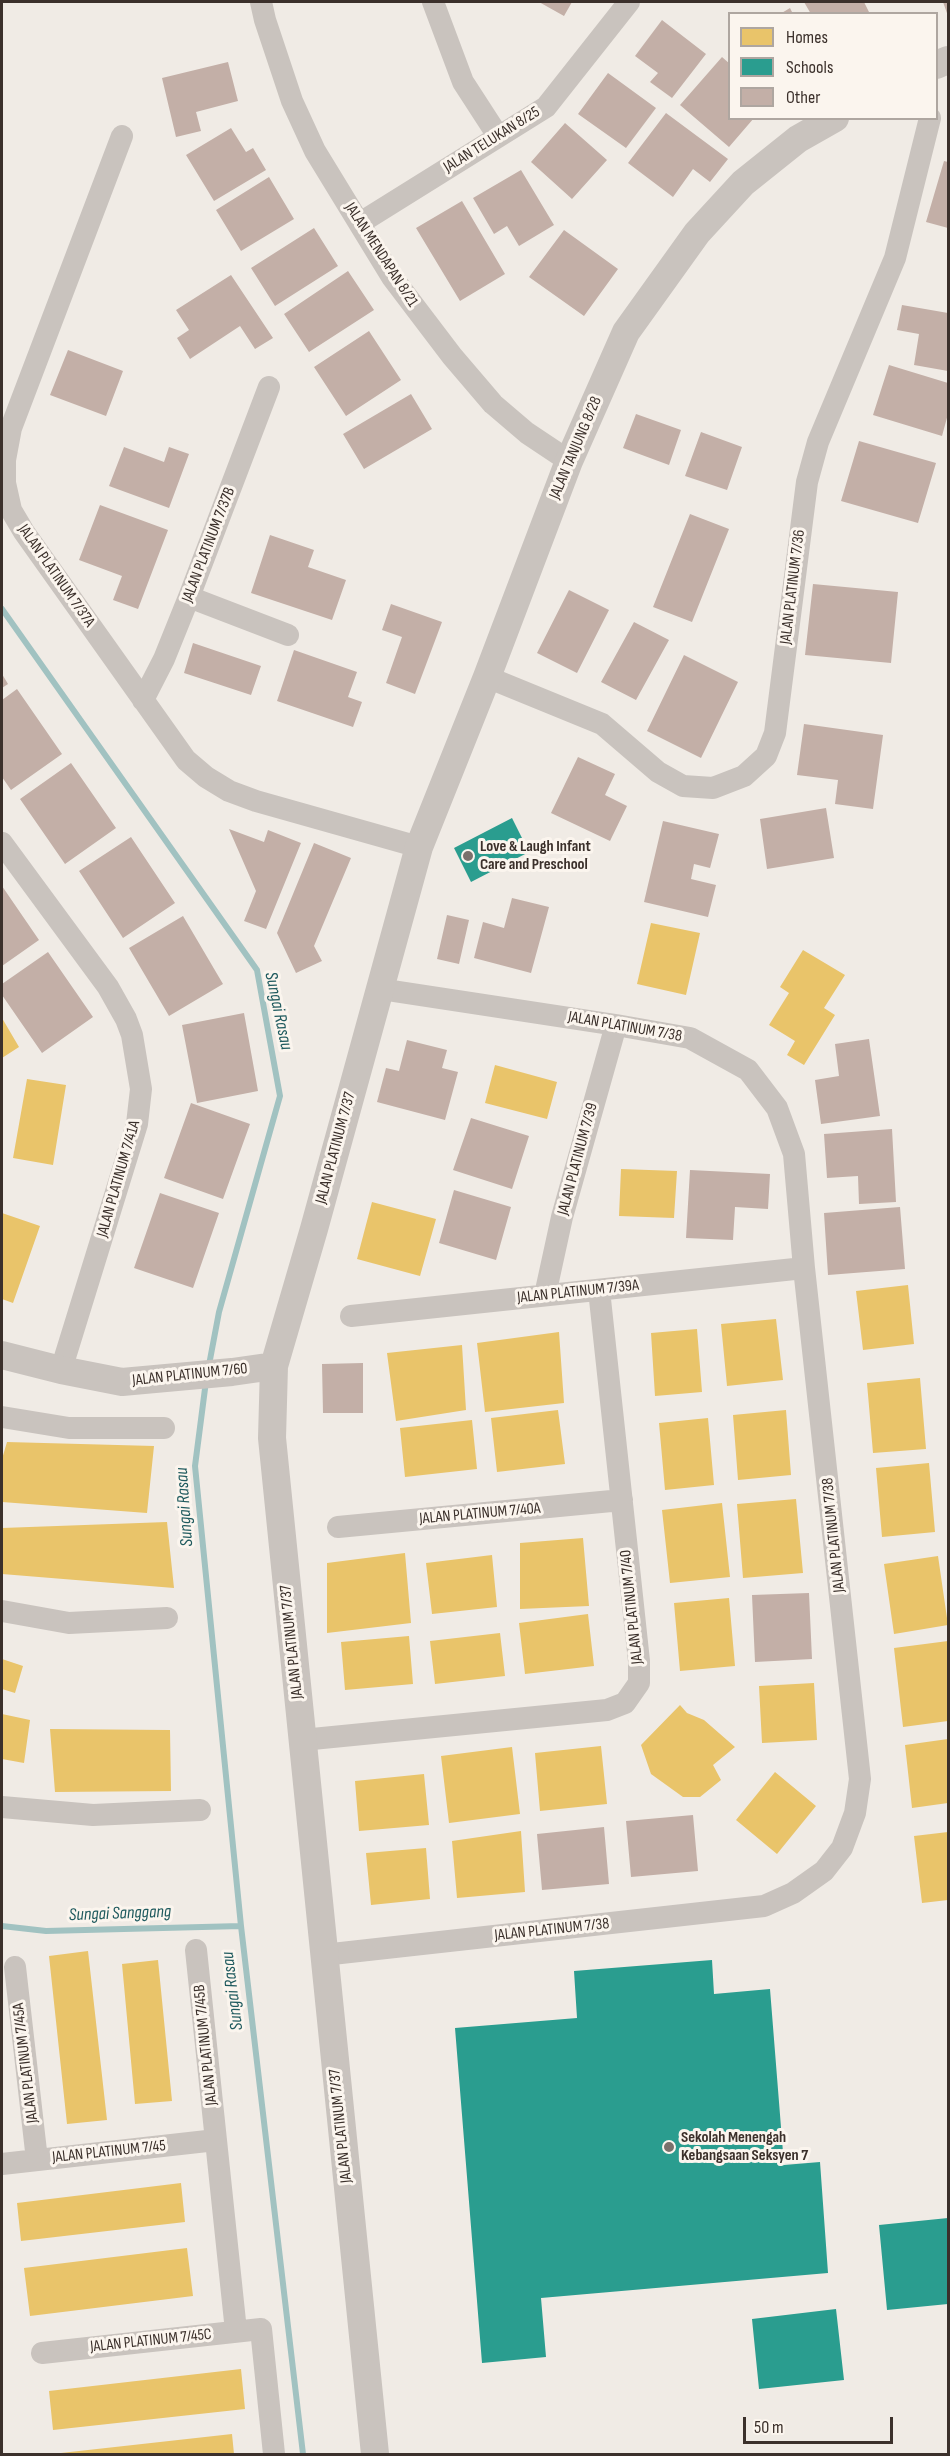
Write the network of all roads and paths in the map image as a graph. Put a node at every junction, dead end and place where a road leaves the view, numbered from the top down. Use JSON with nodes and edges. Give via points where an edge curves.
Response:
{"nodes":[{"id":1,"x":261,"y":2,"type":"edge"},
{"id":2,"x":433,"y":2,"type":"edge"},
{"id":3,"x":629,"y":2,"type":"edge"},
{"id":4,"x":831,"y":120,"type":"edge"},
{"id":5,"x":930,"y":120,"type":"edge"},
{"id":6,"x":122,"y":136,"type":"dead end"},
{"id":7,"x":498,"y":136,"type":"junction"},
{"id":8,"x":360,"y":223,"type":"junction"},
{"id":9,"x":269,"y":387,"type":"dead end"},
{"id":10,"x":569,"y":461,"type":"junction"},
{"id":11,"x":189,"y":597,"type":"junction"},
{"id":12,"x":288,"y":635,"type":"dead end"},
{"id":13,"x":487,"y":677,"type":"junction"},
{"id":14,"x":143,"y":700,"type":"junction"},
{"id":15,"x":2,"y":843,"type":"edge"},
{"id":16,"x":418,"y":847,"type":"junction"},
{"id":17,"x":380,"y":989,"type":"junction"},
{"id":18,"x":616,"y":1024,"type":"junction"},
{"id":19,"x":804,"y":1268,"type":"junction"},
{"id":20,"x":599,"y":1290,"type":"junction"},
{"id":21,"x":545,"y":1295,"type":"junction"},
{"id":22,"x":351,"y":1316,"type":"dead end"},
{"id":23,"x":2,"y":1354,"type":"edge"},
{"id":24,"x":274,"y":1366,"type":"junction"},
{"id":25,"x":61,"y":1370,"type":"junction"},
{"id":26,"x":2,"y":1417,"type":"edge"},
{"id":27,"x":164,"y":1428,"type":"dead end"},
{"id":28,"x":622,"y":1500,"type":"junction"},
{"id":29,"x":338,"y":1527,"type":"dead end"},
{"id":30,"x":2,"y":1611,"type":"edge"},
{"id":31,"x":166,"y":1618,"type":"dead end"},
{"id":32,"x":302,"y":1740,"type":"junction"},
{"id":33,"x":2,"y":1807,"type":"edge"},
{"id":34,"x":200,"y":1810,"type":"dead end"},
{"id":35,"x":196,"y":1950,"type":"dead end"},
{"id":36,"x":324,"y":1955,"type":"junction"},
{"id":37,"x":15,"y":1967,"type":"dead end"},
{"id":38,"x":216,"y":2140,"type":"junction"},
{"id":39,"x":37,"y":2160,"type":"junction"},
{"id":40,"x":2,"y":2164,"type":"edge"},
{"id":41,"x":236,"y":2331,"type":"junction"},
{"id":42,"x":42,"y":2353,"type":"dead end"},
{"id":43,"x":274,"y":2454,"type":"edge"},
{"id":44,"x":375,"y":2454,"type":"edge"}],
"edges":[{"from":1,"to":8,"type":"street","name":"JALAN MENDAPAN 8/21","via":[[292,100],[315,151]]},
{"from":2,"to":7,"type":"street","via":[[463,82]]},
{"from":3,"to":7,"type":"street","name":"JALAN TELUKAN 8/25","via":[[546,107]]},
{"from":4,"to":10,"type":"street","name":"JALAN TANJUNG 8/28","via":[[798,139],[743,183],[697,233],[626,332]]},
{"from":5,"to":13,"type":"street","name":"JALAN PLATINUM 7/36","via":[[895,258],[818,442],[807,482],[775,733],[766,756],[744,776],[713,788],[683,786],[658,772],[602,724]]},
{"from":6,"to":14,"type":"street","name":"JALAN PLATINUM 7/37A","via":[[11,428],[5,483],[11,510],[24,532]]},
{"from":7,"to":8,"type":"street","name":"JALAN TELUKAN 8/25"},
{"from":8,"to":10,"type":"street","name":"JALAN MENDAPAN 8/21","via":[[392,278],[493,404]]},
{"from":9,"to":11,"type":"street","name":"JALAN PLATINUM 7/37B"},
{"from":10,"to":13,"type":"street","name":"JALAN TANJUNG 8/28"},
{"from":11,"to":12,"type":"street"},
{"from":11,"to":14,"type":"street","name":"JALAN PLATINUM 7/37B"},
{"from":13,"to":16,"type":"street","name":"JALAN TANJUNG 8/28"},
{"from":14,"to":16,"type":"street","name":"JALAN PLATINUM 7/37A","via":[[186,760],[229,791]]},
{"from":15,"to":25,"type":"street","name":"JALAN PLATINUM 7/41A","via":[[113,995],[132,1035],[141,1089],[137,1124]]},
{"from":16,"to":17,"type":"street","name":"JALAN PLATINUM 7/37"},
{"from":17,"to":18,"type":"street","name":"JALAN PLATINUM 7/38"},
{"from":17,"to":24,"type":"street","name":"JALAN PLATINUM 7/37"},
{"from":18,"to":19,"type":"street","name":"JALAN PLATINUM 7/38","via":[[690,1038],[748,1070],[755,1079],[777,1108],[794,1154]]},
{"from":18,"to":21,"type":"street","name":"JALAN PLATINUM 7/39","via":[[562,1217]]},
{"from":19,"to":20,"type":"street","name":"JALAN PLATINUM 7/39A"},
{"from":19,"to":36,"type":"street","name":"JALAN PLATINUM 7/38","via":[[860,1779],[855,1813],[842,1848],[824,1871],[793,1893],[764,1906]]},
{"from":20,"to":21,"type":"street","name":"JALAN PLATINUM 7/39A"},
{"from":20,"to":28,"type":"street","name":"JALAN PLATINUM 7/40"},
{"from":21,"to":22,"type":"street","name":"JALAN PLATINUM 7/39A"},
{"from":23,"to":25,"type":"street","name":"JALAN PLATINUM 7/60"},
{"from":24,"to":25,"type":"street","name":"JALAN PLATINUM 7/60","via":[[122,1382]]},
{"from":24,"to":32,"type":"street","name":"JALAN PLATINUM 7/37","via":[[272,1438]]},
{"from":26,"to":27,"type":"street","via":[[69,1428]]},
{"from":28,"to":29,"type":"street","name":"JALAN PLATINUM 7/40A"},
{"from":28,"to":32,"type":"street","name":"JALAN PLATINUM 7/40","via":[[639,1662],[639,1683],[625,1703],[607,1710]]},
{"from":30,"to":31,"type":"street","via":[[69,1623]]},
{"from":32,"to":36,"type":"street","name":"JALAN PLATINUM 7/37"},
{"from":33,"to":34,"type":"street","via":[[93,1815]]},
{"from":35,"to":38,"type":"street","name":"JALAN PLATINUM 7/45B"},
{"from":36,"to":44,"type":"street","name":"JALAN PLATINUM 7/37"},
{"from":37,"to":39,"type":"street","name":"JALAN PLATINUM 7/45A"},
{"from":38,"to":39,"type":"street","name":"JALAN PLATINUM 7/45"},
{"from":38,"to":41,"type":"street","name":"JALAN PLATINUM 7/45B"},
{"from":39,"to":40,"type":"street","name":"JALAN PLATINUM 7/45"},
{"from":41,"to":42,"type":"street","name":"JALAN PLATINUM 7/45C"},
{"from":41,"to":43,"type":"street","name":"JALAN PLATINUM 7/45C","via":[[261,2329]]}]}
